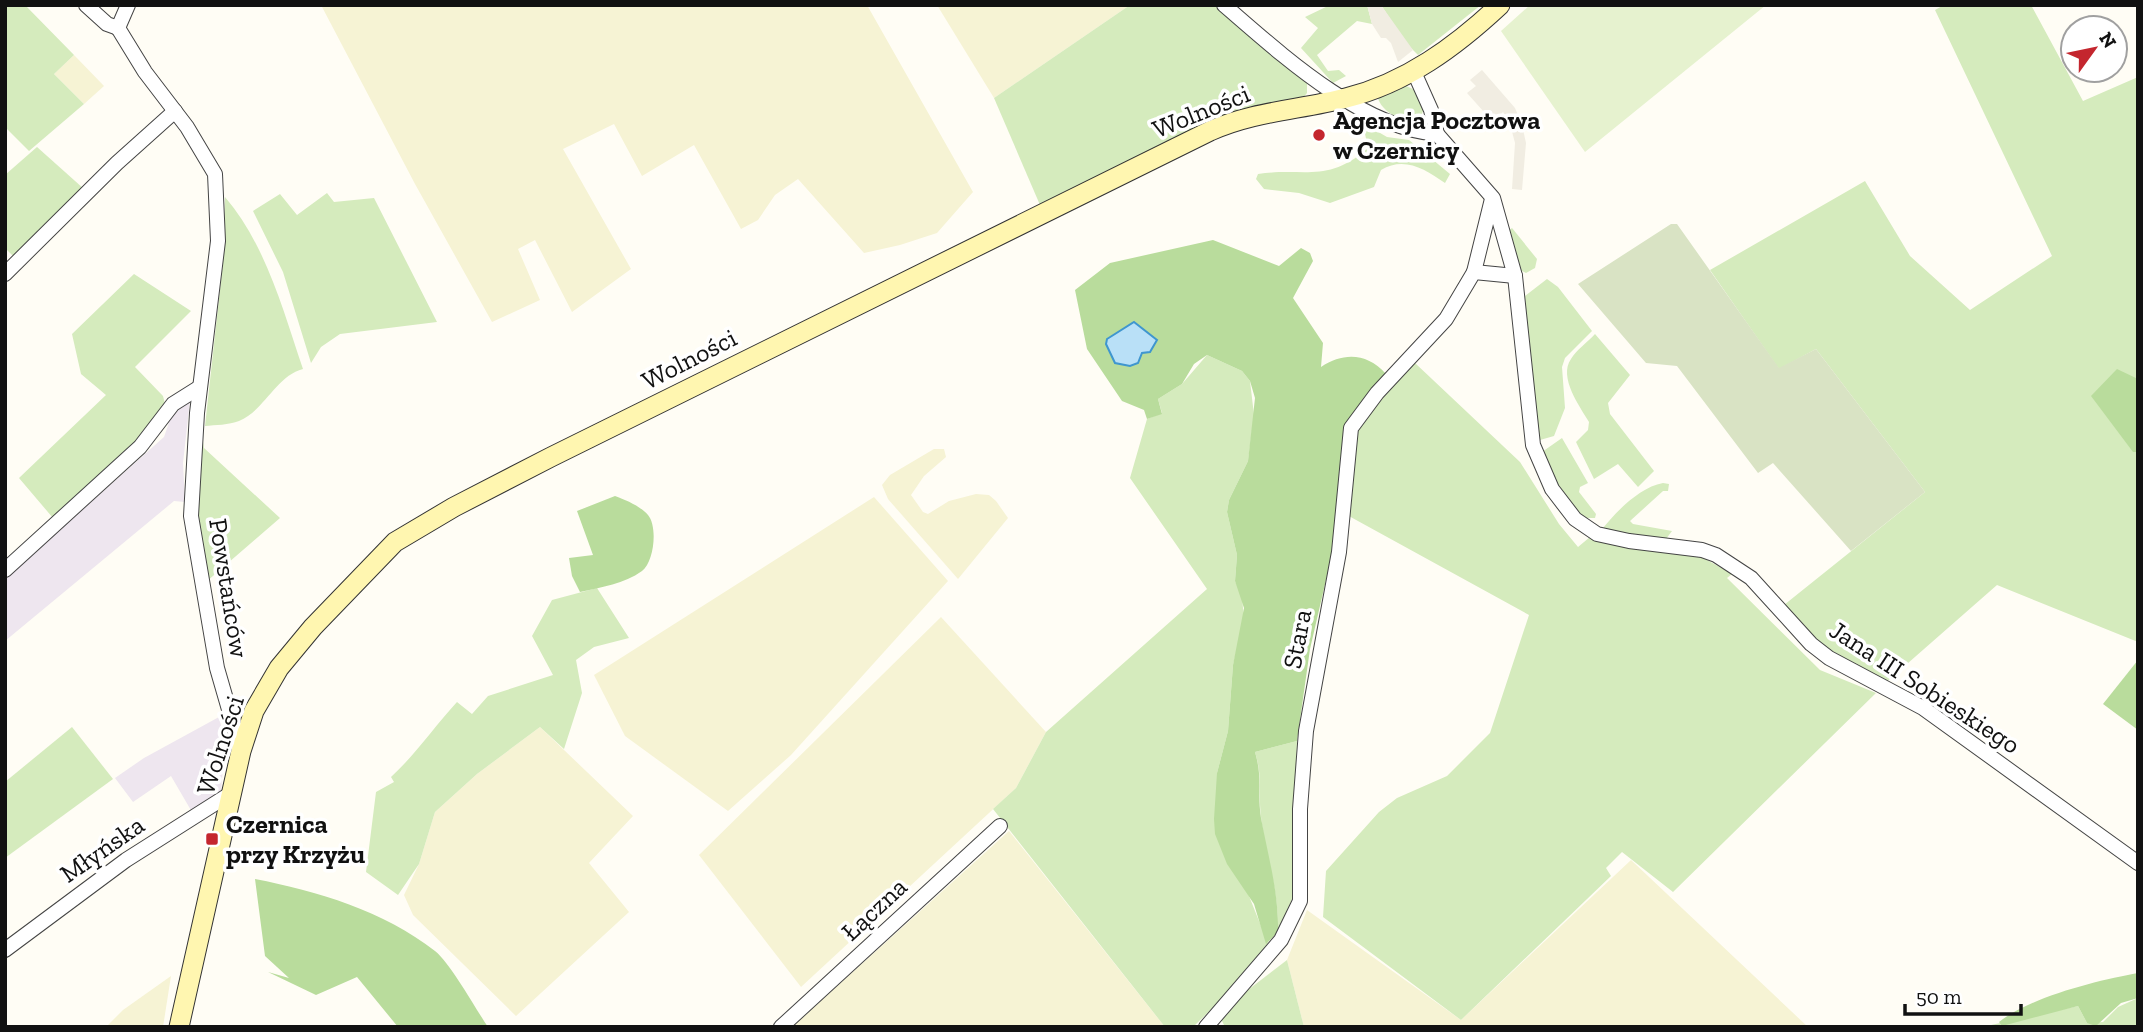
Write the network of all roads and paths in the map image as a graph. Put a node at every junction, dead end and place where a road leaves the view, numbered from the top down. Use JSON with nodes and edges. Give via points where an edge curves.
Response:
{"nodes":[{"id":1,"x":86,"y":5,"type":"edge"},
{"id":2,"x":128,"y":5,"type":"edge"},
{"id":3,"x":1224,"y":5,"type":"edge"},
{"id":4,"x":1500,"y":5,"type":"edge"},
{"id":5,"x":118,"y":29,"type":"junction"},
{"id":6,"x":1414,"y":72,"type":"junction"},
{"id":7,"x":1344,"y":99,"type":"junction"},
{"id":8,"x":175,"y":111,"type":"junction"},
{"id":9,"x":1437,"y":134,"type":"junction"},
{"id":10,"x":1493,"y":198,"type":"junction"},
{"id":11,"x":1474,"y":272,"type":"junction"},
{"id":12,"x":5,"y":274,"type":"edge"},
{"id":13,"x":1515,"y":276,"type":"junction"},
{"id":14,"x":200,"y":387,"type":"junction"},
{"id":15,"x":173,"y":404,"type":"junction"},
{"id":16,"x":197,"y":414,"type":"junction"},
{"id":17,"x":5,"y":570,"type":"edge"},
{"id":18,"x":241,"y":751,"type":"junction"},
{"id":19,"x":230,"y":794,"type":"junction"},
{"id":20,"x":1000,"y":826,"type":"dead end"},
{"id":21,"x":2138,"y":863,"type":"edge"},
{"id":22,"x":5,"y":950,"type":"edge"},
{"id":23,"x":179,"y":1027,"type":"edge"},
{"id":24,"x":781,"y":1027,"type":"edge"},
{"id":25,"x":1206,"y":1027,"type":"edge"}],
"edges":[{"from":1,"to":5,"type":"street","name":"Powstańców"},
{"from":2,"to":5,"type":"street"},
{"from":3,"to":7,"type":"street","via":[[1311,79]]},
{"from":4,"to":6,"type":"street","name":"Wolności"},
{"from":5,"to":8,"type":"street","name":"Powstańców"},
{"from":6,"to":7,"type":"street","name":"Wolności"},
{"from":6,"to":9,"type":"street"},
{"from":7,"to":9,"type":"street","via":[[1414,132]]},
{"from":7,"to":18,"type":"street","name":"Wolności","via":[[1252,115],[1210,131],[454,507],[395,542],[313,627],[279,668],[254,711]]},
{"from":8,"to":12,"type":"street"},
{"from":8,"to":14,"type":"street","name":"Powstańców","via":[[215,174],[218,242]]},
{"from":9,"to":10,"type":"street","name":"Jana III Sobieskiego"},
{"from":10,"to":11,"type":"street","name":"Stara"},
{"from":10,"to":13,"type":"street","name":"Jana III Sobieskiego"},
{"from":11,"to":13,"type":"street"},
{"from":11,"to":25,"type":"street","name":"Stara","via":[[1446,319],[1351,428],[1339,552],[1306,730],[1300,901],[1275,946]]},
{"from":13,"to":21,"type":"street","name":"Jana III Sobieskiego","via":[[1533,445],[1552,489],[1575,519],[1597,534],[1716,555],[1751,578],[1829,658],[1923,708]]},
{"from":14,"to":15,"type":"street"},
{"from":14,"to":16,"type":"street","name":"Powstańców"},
{"from":15,"to":16,"type":"street"},
{"from":15,"to":17,"type":"street","via":[[140,447]]},
{"from":16,"to":18,"type":"street","name":"Powstańców","via":[[191,516],[196,561],[216,668]]},
{"from":18,"to":19,"type":"street","name":"Wolności"},
{"from":19,"to":22,"type":"street","name":"Młyńska","via":[[127,860]]},
{"from":19,"to":23,"type":"street","name":"Wolności"},
{"from":20,"to":24,"type":"street","name":"Łączna"}]}
